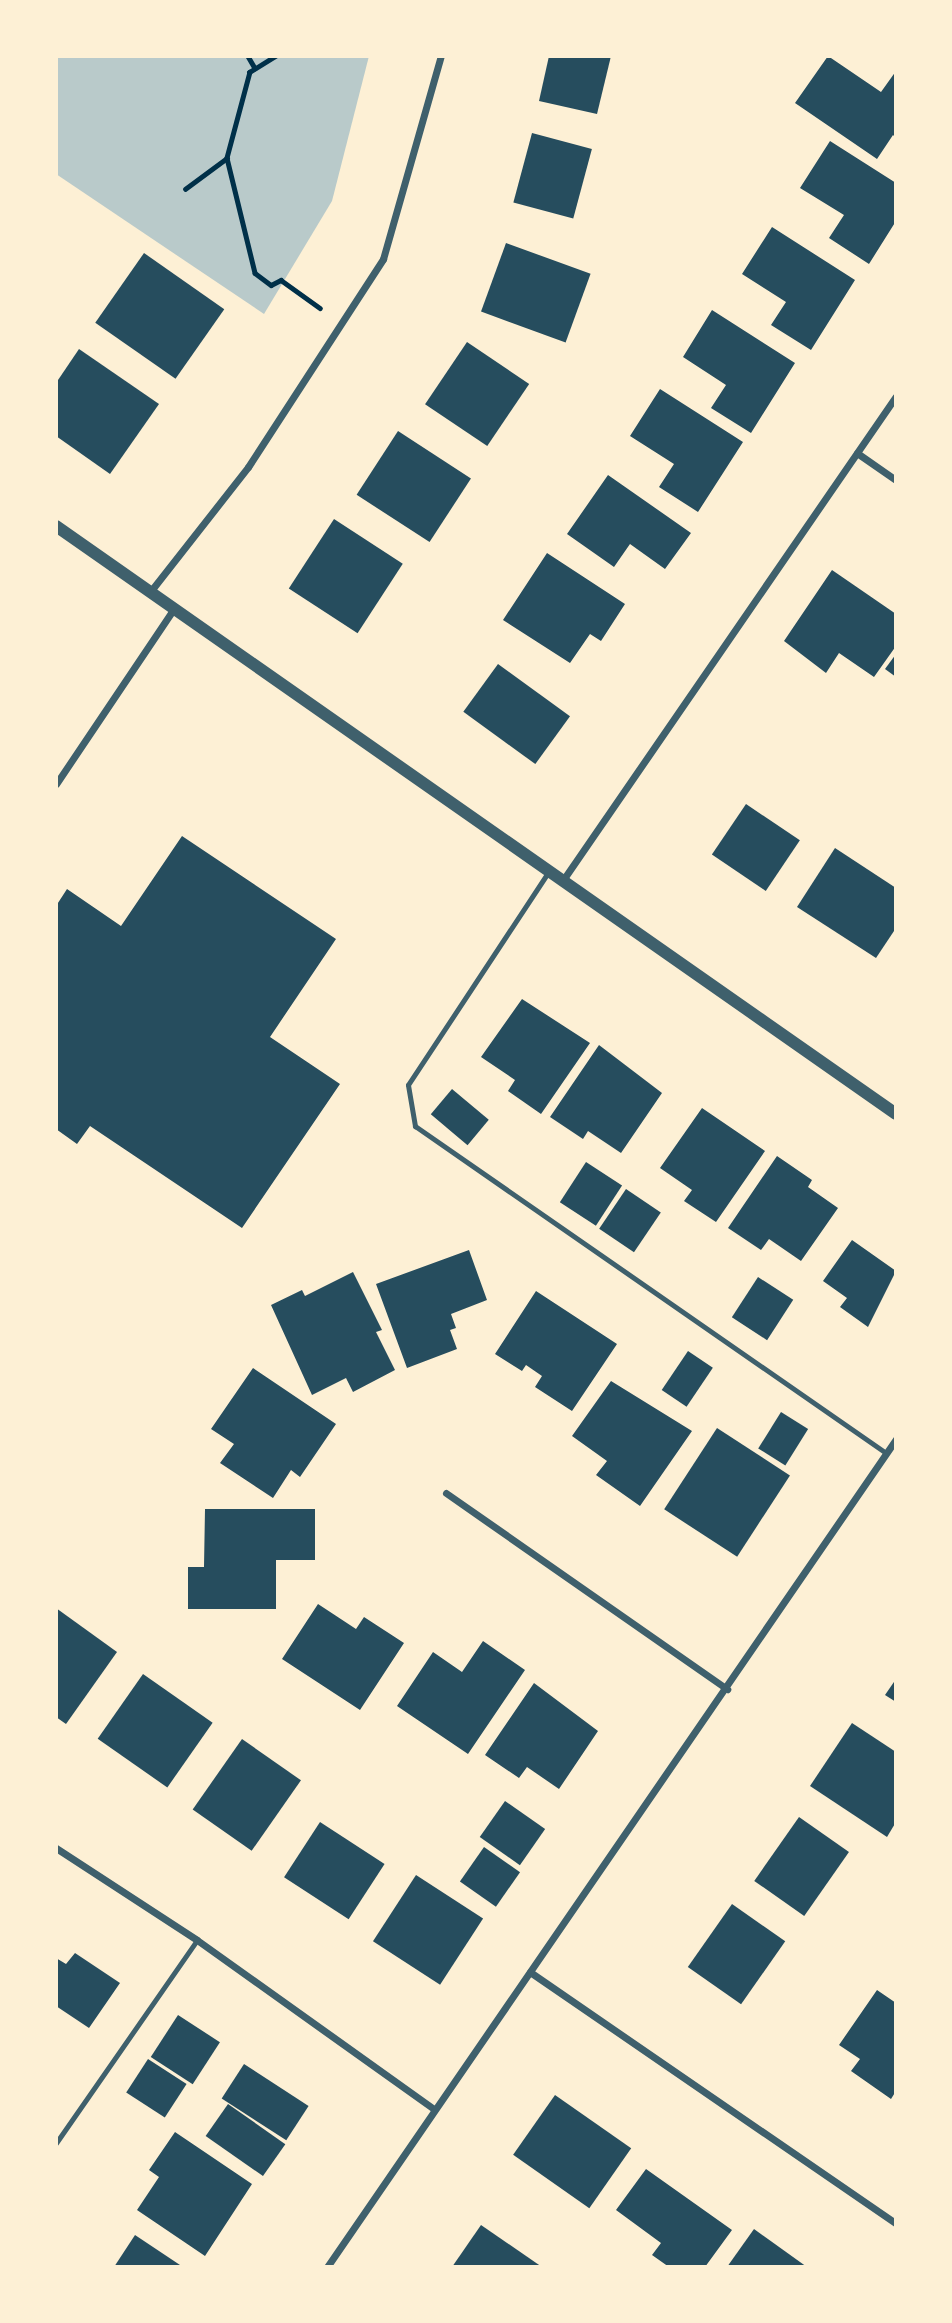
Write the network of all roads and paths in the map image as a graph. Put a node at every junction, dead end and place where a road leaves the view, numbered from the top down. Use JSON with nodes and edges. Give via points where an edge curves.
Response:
{"nodes":[{"id":1,"x":248,"y":56,"type":"edge"},
{"id":2,"x":276,"y":56,"type":"edge"},
{"id":3,"x":441,"y":56,"type":"edge"},
{"id":4,"x":256,"y":68,"type":"junction"},
{"id":5,"x":227,"y":158,"type":"junction"},
{"id":6,"x":185,"y":189,"type":"dead end"},
{"id":7,"x":344,"y":325,"type":"junction"},
{"id":8,"x":896,"y":396,"type":"edge"},
{"id":9,"x":857,"y":453,"type":"junction"},
{"id":10,"x":896,"y":480,"type":"edge"},
{"id":11,"x":56,"y":526,"type":"edge"},
{"id":12,"x":150,"y":592,"type":"junction"},
{"id":13,"x":173,"y":610,"type":"junction"},
{"id":14,"x":56,"y":784,"type":"edge"},
{"id":15,"x":549,"y":871,"type":"junction"},
{"id":16,"x":562,"y":880,"type":"junction"},
{"id":17,"x":896,"y":1114,"type":"edge"},
{"id":18,"x":896,"y":1439,"type":"edge"},
{"id":19,"x":886,"y":1453,"type":"junction"},
{"id":20,"x":446,"y":1493,"type":"dead end"},
{"id":21,"x":727,"y":1689,"type":"junction"},
{"id":22,"x":56,"y":1849,"type":"edge"},
{"id":23,"x":197,"y":1940,"type":"junction"},
{"id":24,"x":530,"y":1972,"type":"junction"},
{"id":25,"x":434,"y":2109,"type":"junction"},
{"id":26,"x":56,"y":2143,"type":"edge"},
{"id":27,"x":896,"y":2224,"type":"edge"},
{"id":28,"x":327,"y":2267,"type":"edge"}],
"edges":[{"from":1,"to":4,"type":"path"},
{"from":2,"to":4,"type":"path"},
{"from":3,"to":7,"type":"street","via":[[383,259]]},
{"from":4,"to":5,"type":"path","via":[[250,72]]},
{"from":5,"to":6,"type":"path"},
{"from":5,"to":7,"type":"path","via":[[256,273],[271,285],[281,280]]},
{"from":7,"to":12,"type":"street","via":[[248,467]]},
{"from":8,"to":9,"type":"street"},
{"from":9,"to":10,"type":"street"},
{"from":9,"to":16,"type":"street"},
{"from":11,"to":12,"type":"street"},
{"from":12,"to":13,"type":"street"},
{"from":13,"to":14,"type":"street"},
{"from":13,"to":15,"type":"street"},
{"from":15,"to":16,"type":"street"},
{"from":15,"to":19,"type":"lane","via":[[408,1085],[415,1125]]},
{"from":16,"to":17,"type":"street"},
{"from":18,"to":19,"type":"street"},
{"from":19,"to":21,"type":"street"},
{"from":20,"to":21,"type":"street"},
{"from":21,"to":24,"type":"street"},
{"from":22,"to":23,"type":"street"},
{"from":23,"to":25,"type":"street"},
{"from":23,"to":26,"type":"lane"},
{"from":24,"to":25,"type":"street"},
{"from":24,"to":27,"type":"street"},
{"from":25,"to":28,"type":"street"}]}
